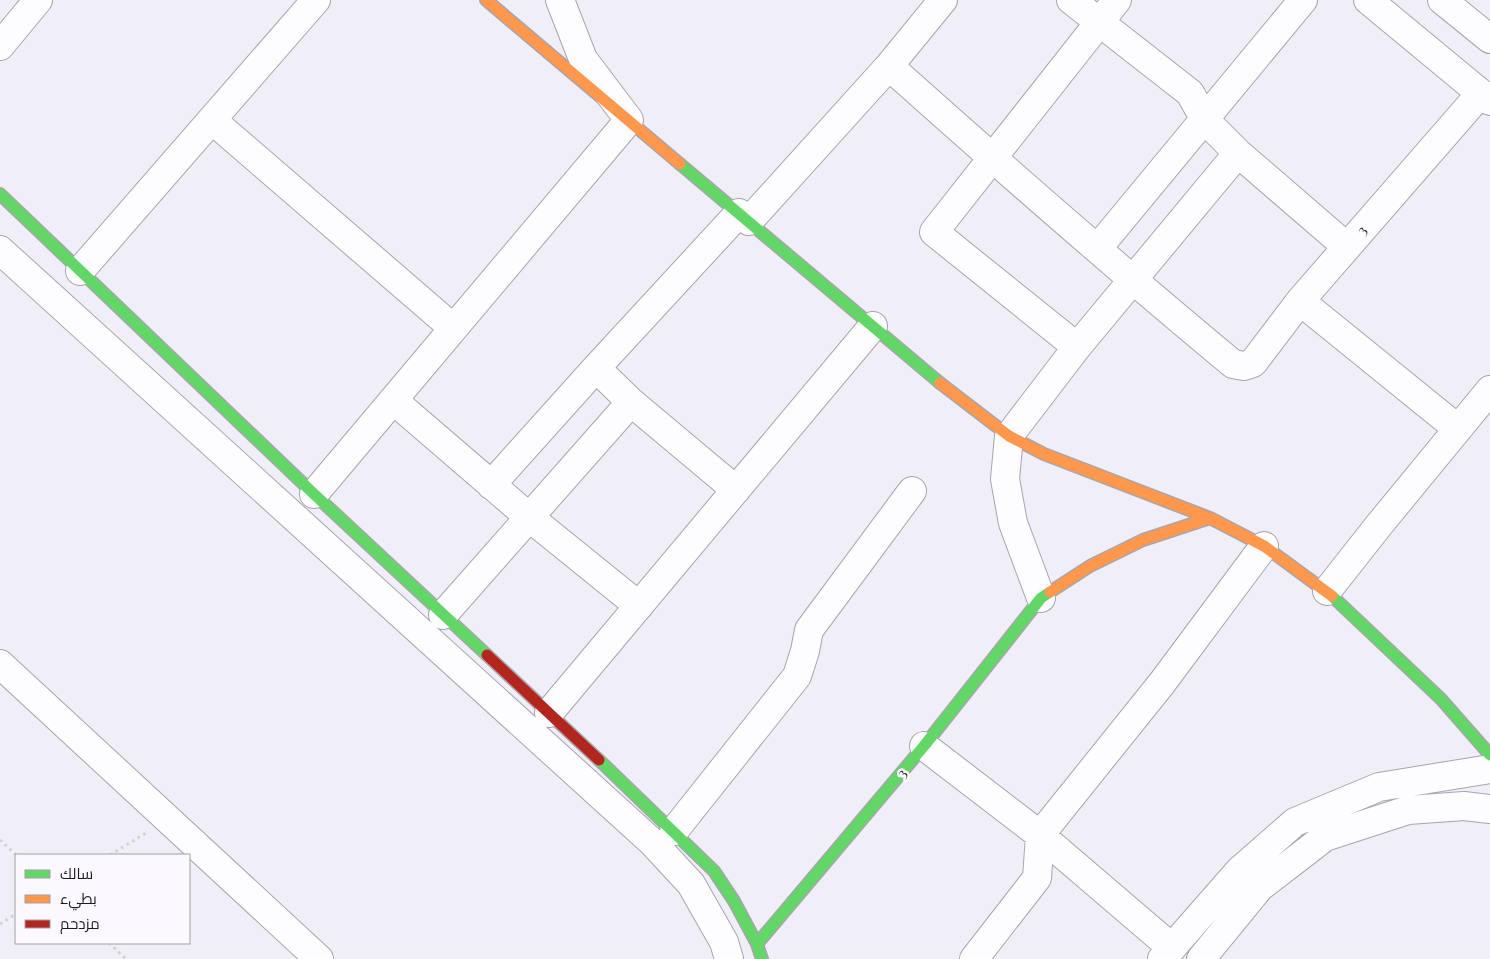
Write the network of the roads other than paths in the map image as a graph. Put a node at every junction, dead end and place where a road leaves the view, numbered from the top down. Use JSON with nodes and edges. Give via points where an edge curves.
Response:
{"nodes":[{"id":1,"x":38,"y":0,"type":"edge"},
{"id":2,"x":316,"y":0,"type":"edge"},
{"id":3,"x":487,"y":0,"type":"edge"},
{"id":4,"x":560,"y":0,"type":"edge"},
{"id":5,"x":943,"y":0,"type":"edge"},
{"id":6,"x":1071,"y":0,"type":"edge"},
{"id":7,"x":1117,"y":0,"type":"edge"},
{"id":8,"x":1303,"y":0,"type":"edge"},
{"id":9,"x":1368,"y":0,"type":"edge"},
{"id":10,"x":1442,"y":0,"type":"edge"},
{"id":11,"x":1099,"y":22,"type":"junction"},
{"id":12,"x":1490,"y":39,"type":"edge"},
{"id":13,"x":0,"y":46,"type":"edge"},
{"id":14,"x":889,"y":66,"type":"junction"},
{"id":15,"x":1486,"y":97,"type":"edge"},
{"id":16,"x":212,"y":120,"type":"junction"},
{"id":17,"x":629,"y":120,"type":"junction"},
{"id":18,"x":1204,"y":120,"type":"junction"},
{"id":19,"x":1238,"y":153,"type":"junction"},
{"id":20,"x":991,"y":158,"type":"junction"},
{"id":21,"x":0,"y":194,"type":"edge"},
{"id":22,"x":744,"y":217,"type":"junction"},
{"id":23,"x":1347,"y":247,"type":"junction"},
{"id":24,"x":1097,"y":249,"type":"junction"},
{"id":25,"x":0,"y":250,"type":"edge"},
{"id":26,"x":80,"y":271,"type":"junction"},
{"id":27,"x":1132,"y":280,"type":"junction"},
{"id":28,"x":1300,"y":301,"type":"junction"},
{"id":29,"x":873,"y":326,"type":"junction"},
{"id":30,"x":454,"y":328,"type":"junction"},
{"id":31,"x":1077,"y":346,"type":"junction"},
{"id":32,"x":596,"y":368,"type":"junction"},
{"id":33,"x":1490,"y":390,"type":"edge"},
{"id":34,"x":392,"y":400,"type":"junction"},
{"id":35,"x":631,"y":402,"type":"junction"},
{"id":36,"x":1458,"y":429,"type":"junction"},
{"id":37,"x":1009,"y":436,"type":"junction"},
{"id":38,"x":491,"y":486,"type":"junction"},
{"id":39,"x":736,"y":490,"type":"junction"},
{"id":40,"x":912,"y":491,"type":"dead end"},
{"id":41,"x":314,"y":494,"type":"junction"},
{"id":42,"x":529,"y":517,"type":"junction"},
{"id":43,"x":1210,"y":518,"type":"junction"},
{"id":44,"x":1264,"y":546,"type":"junction"},
{"id":45,"x":1327,"y":591,"type":"junction"},
{"id":46,"x":1041,"y":598,"type":"junction"},
{"id":47,"x":639,"y":606,"type":"junction"},
{"id":48,"x":443,"y":615,"type":"junction"},
{"id":49,"x":0,"y":664,"type":"edge"},
{"id":50,"x":549,"y":713,"type":"junction"},
{"id":51,"x":924,"y":746,"type":"junction"},
{"id":52,"x":1490,"y":755,"type":"edge"},
{"id":53,"x":1490,"y":769,"type":"edge"},
{"id":54,"x":1490,"y":809,"type":"edge"},
{"id":55,"x":674,"y":831,"type":"junction"},
{"id":56,"x":1040,"y":835,"type":"junction"},
{"id":57,"x":757,"y":944,"type":"junction"},
{"id":58,"x":1167,"y":953,"type":"edge"},
{"id":59,"x":1210,"y":956,"type":"edge"},
{"id":60,"x":319,"y":959,"type":"edge"},
{"id":61,"x":729,"y":959,"type":"edge"},
{"id":62,"x":762,"y":959,"type":"edge"},
{"id":63,"x":974,"y":959,"type":"edge"}],
"edges":[{"from":1,"to":13,"type":"street"},
{"from":2,"to":16,"type":"street"},
{"from":3,"to":17,"type":"street"},
{"from":4,"to":17,"type":"street","via":[[583,59]]},
{"from":5,"to":14,"type":"street"},
{"from":6,"to":11,"type":"street"},
{"from":7,"to":11,"type":"street"},
{"from":8,"to":18,"type":"street"},
{"from":9,"to":15,"type":"street"},
{"from":10,"to":12,"type":"street"},
{"from":11,"to":18,"type":"street","via":[[1190,93]]},
{"from":11,"to":20,"type":"street"},
{"from":14,"to":20,"type":"street"},
{"from":14,"to":22,"type":"street"},
{"from":15,"to":23,"type":"street","name":"3"},
{"from":16,"to":26,"type":"street"},
{"from":16,"to":30,"type":"street"},
{"from":17,"to":22,"type":"street"},
{"from":17,"to":30,"type":"street"},
{"from":18,"to":19,"type":"street"},
{"from":18,"to":24,"type":"street"},
{"from":19,"to":23,"type":"street"},
{"from":19,"to":27,"type":"street"},
{"from":20,"to":24,"type":"street"},
{"from":20,"to":31,"type":"street","via":[[934,232]]},
{"from":21,"to":26,"type":"street"},
{"from":22,"to":29,"type":"street"},
{"from":22,"to":32,"type":"street"},
{"from":23,"to":28,"type":"street","name":"3"},
{"from":24,"to":27,"type":"street"},
{"from":25,"to":61,"type":"street","via":[[653,843],[691,884],[724,942]]},
{"from":26,"to":41,"type":"street"},
{"from":27,"to":28,"type":"street","name":"3","via":[[1232,364],[1244,366],[1253,363]]},
{"from":27,"to":31,"type":"street"},
{"from":28,"to":36,"type":"street"},
{"from":29,"to":37,"type":"street"},
{"from":29,"to":39,"type":"street"},
{"from":30,"to":34,"type":"street"},
{"from":31,"to":37,"type":"street"},
{"from":32,"to":35,"type":"street"},
{"from":32,"to":38,"type":"street"},
{"from":33,"to":36,"type":"street"},
{"from":34,"to":38,"type":"street"},
{"from":34,"to":41,"type":"street"},
{"from":35,"to":39,"type":"street"},
{"from":35,"to":42,"type":"street"},
{"from":36,"to":45,"type":"street"},
{"from":37,"to":43,"type":"street","via":[[1052,457]]},
{"from":37,"to":46,"type":"street","via":[[1005,479],[1013,523]]},
{"from":38,"to":42,"type":"street"},
{"from":39,"to":47,"type":"street"},
{"from":40,"to":55,"type":"street","via":[[809,630],[797,676]]},
{"from":41,"to":48,"type":"street"},
{"from":42,"to":47,"type":"street"},
{"from":42,"to":48,"type":"street"},
{"from":43,"to":44,"type":"street"},
{"from":43,"to":46,"type":"street","name":"3","via":[[1143,540],[1090,566]]},
{"from":44,"to":45,"type":"street"},
{"from":44,"to":56,"type":"street","via":[[1162,683]]},
{"from":45,"to":52,"type":"street","via":[[1441,699]]},
{"from":46,"to":51,"type":"street","name":"3"},
{"from":47,"to":50,"type":"street"},
{"from":48,"to":50,"type":"street"},
{"from":49,"to":60,"type":"street"},
{"from":50,"to":55,"type":"street"},
{"from":51,"to":56,"type":"street"},
{"from":51,"to":57,"type":"street","name":"3"},
{"from":53,"to":58,"type":"street","via":[[1379,787],[1295,822],[1240,870]]},
{"from":54,"to":59,"type":"street","via":[[1464,806],[1408,810],[1325,837],[1260,887]]},
{"from":55,"to":57,"type":"street","via":[[714,871]]},
{"from":56,"to":58,"type":"street"},
{"from":56,"to":63,"type":"street","via":[[1036,878]]},
{"from":57,"to":62,"type":"street"}]}
